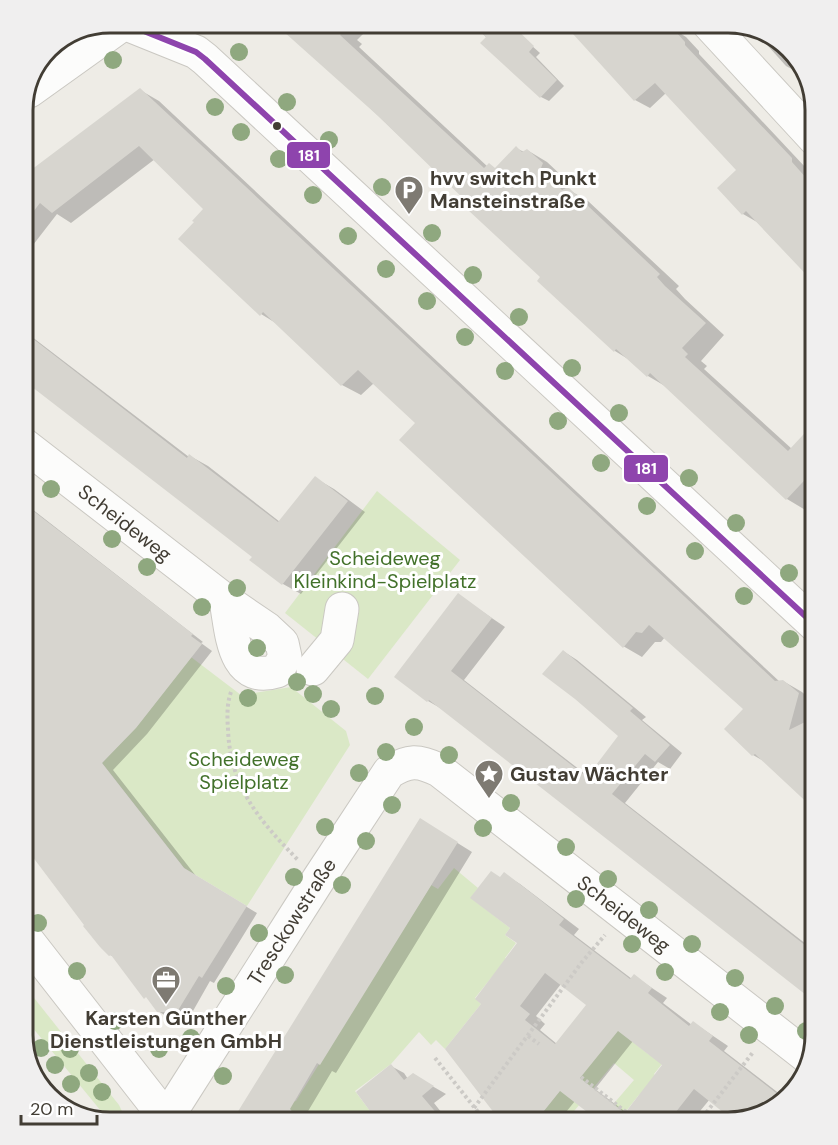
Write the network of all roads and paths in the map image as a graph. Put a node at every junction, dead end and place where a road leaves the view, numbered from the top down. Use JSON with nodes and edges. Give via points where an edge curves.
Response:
{"nodes":[{"id":1,"x":109,"y":33,"type":"edge"},
{"id":2,"x":150,"y":33,"type":"edge"},
{"id":3,"x":717,"y":33,"type":"edge"},
{"id":4,"x":38,"y":84,"type":"edge"},
{"id":5,"x":805,"y":128,"type":"edge"},
{"id":6,"x":33,"y":452,"type":"edge"},
{"id":7,"x":226,"y":601,"type":"dead end"},
{"id":8,"x":342,"y":609,"type":"dead end"},
{"id":9,"x":805,"y":615,"type":"edge"},
{"id":10,"x":313,"y":669,"type":"dead end"},
{"id":11,"x":232,"y":688,"type":"dead end"},
{"id":12,"x":439,"y":770,"type":"joint"},
{"id":13,"x":298,"y":860,"type":"dead end"},
{"id":14,"x":610,"y":930,"type":"dead end"},
{"id":15,"x":33,"y":949,"type":"edge"},
{"id":16,"x":528,"y":1036,"type":"junction"},
{"id":17,"x":539,"y":1044,"type":"dead end"},
{"id":18,"x":758,"y":1046,"type":"dead end"},
{"id":19,"x":802,"y":1054,"type":"edge"},
{"id":20,"x":435,"y":1058,"type":"dead end"},
{"id":21,"x":581,"y":1077,"type":"dead end"},
{"id":22,"x":474,"y":1108,"type":"junction"},
{"id":23,"x":161,"y":1112,"type":"edge"},
{"id":24,"x":174,"y":1112,"type":"edge"},
{"id":25,"x":477,"y":1112,"type":"edge"},
{"id":26,"x":626,"y":1112,"type":"dead end"},
{"id":27,"x":707,"y":1112,"type":"edge"}],
"edges":[{"from":1,"to":4,"type":"street"},
{"from":2,"to":9,"type":"street","via":[[205,59]]},
{"from":3,"to":5,"type":"street"},
{"from":6,"to":7,"type":"street","name":"Scheideweg"},
{"from":8,"to":10,"type":"street","via":[[337,640]]},
{"from":11,"to":13,"type":"path","via":[[227,716],[233,769],[259,815]]},
{"from":12,"to":19,"type":"street","name":"Scheideweg"},
{"from":12,"to":24,"type":"street","name":"Tresckowstraße","via":[[423,762],[410,762],[389,772]]},
{"from":14,"to":16,"type":"path"},
{"from":15,"to":23,"type":"street"},
{"from":16,"to":17,"type":"path"},
{"from":16,"to":22,"type":"path"},
{"from":18,"to":27,"type":"path"},
{"from":20,"to":22,"type":"path"},
{"from":21,"to":26,"type":"path"},
{"from":22,"to":25,"type":"path"}]}
